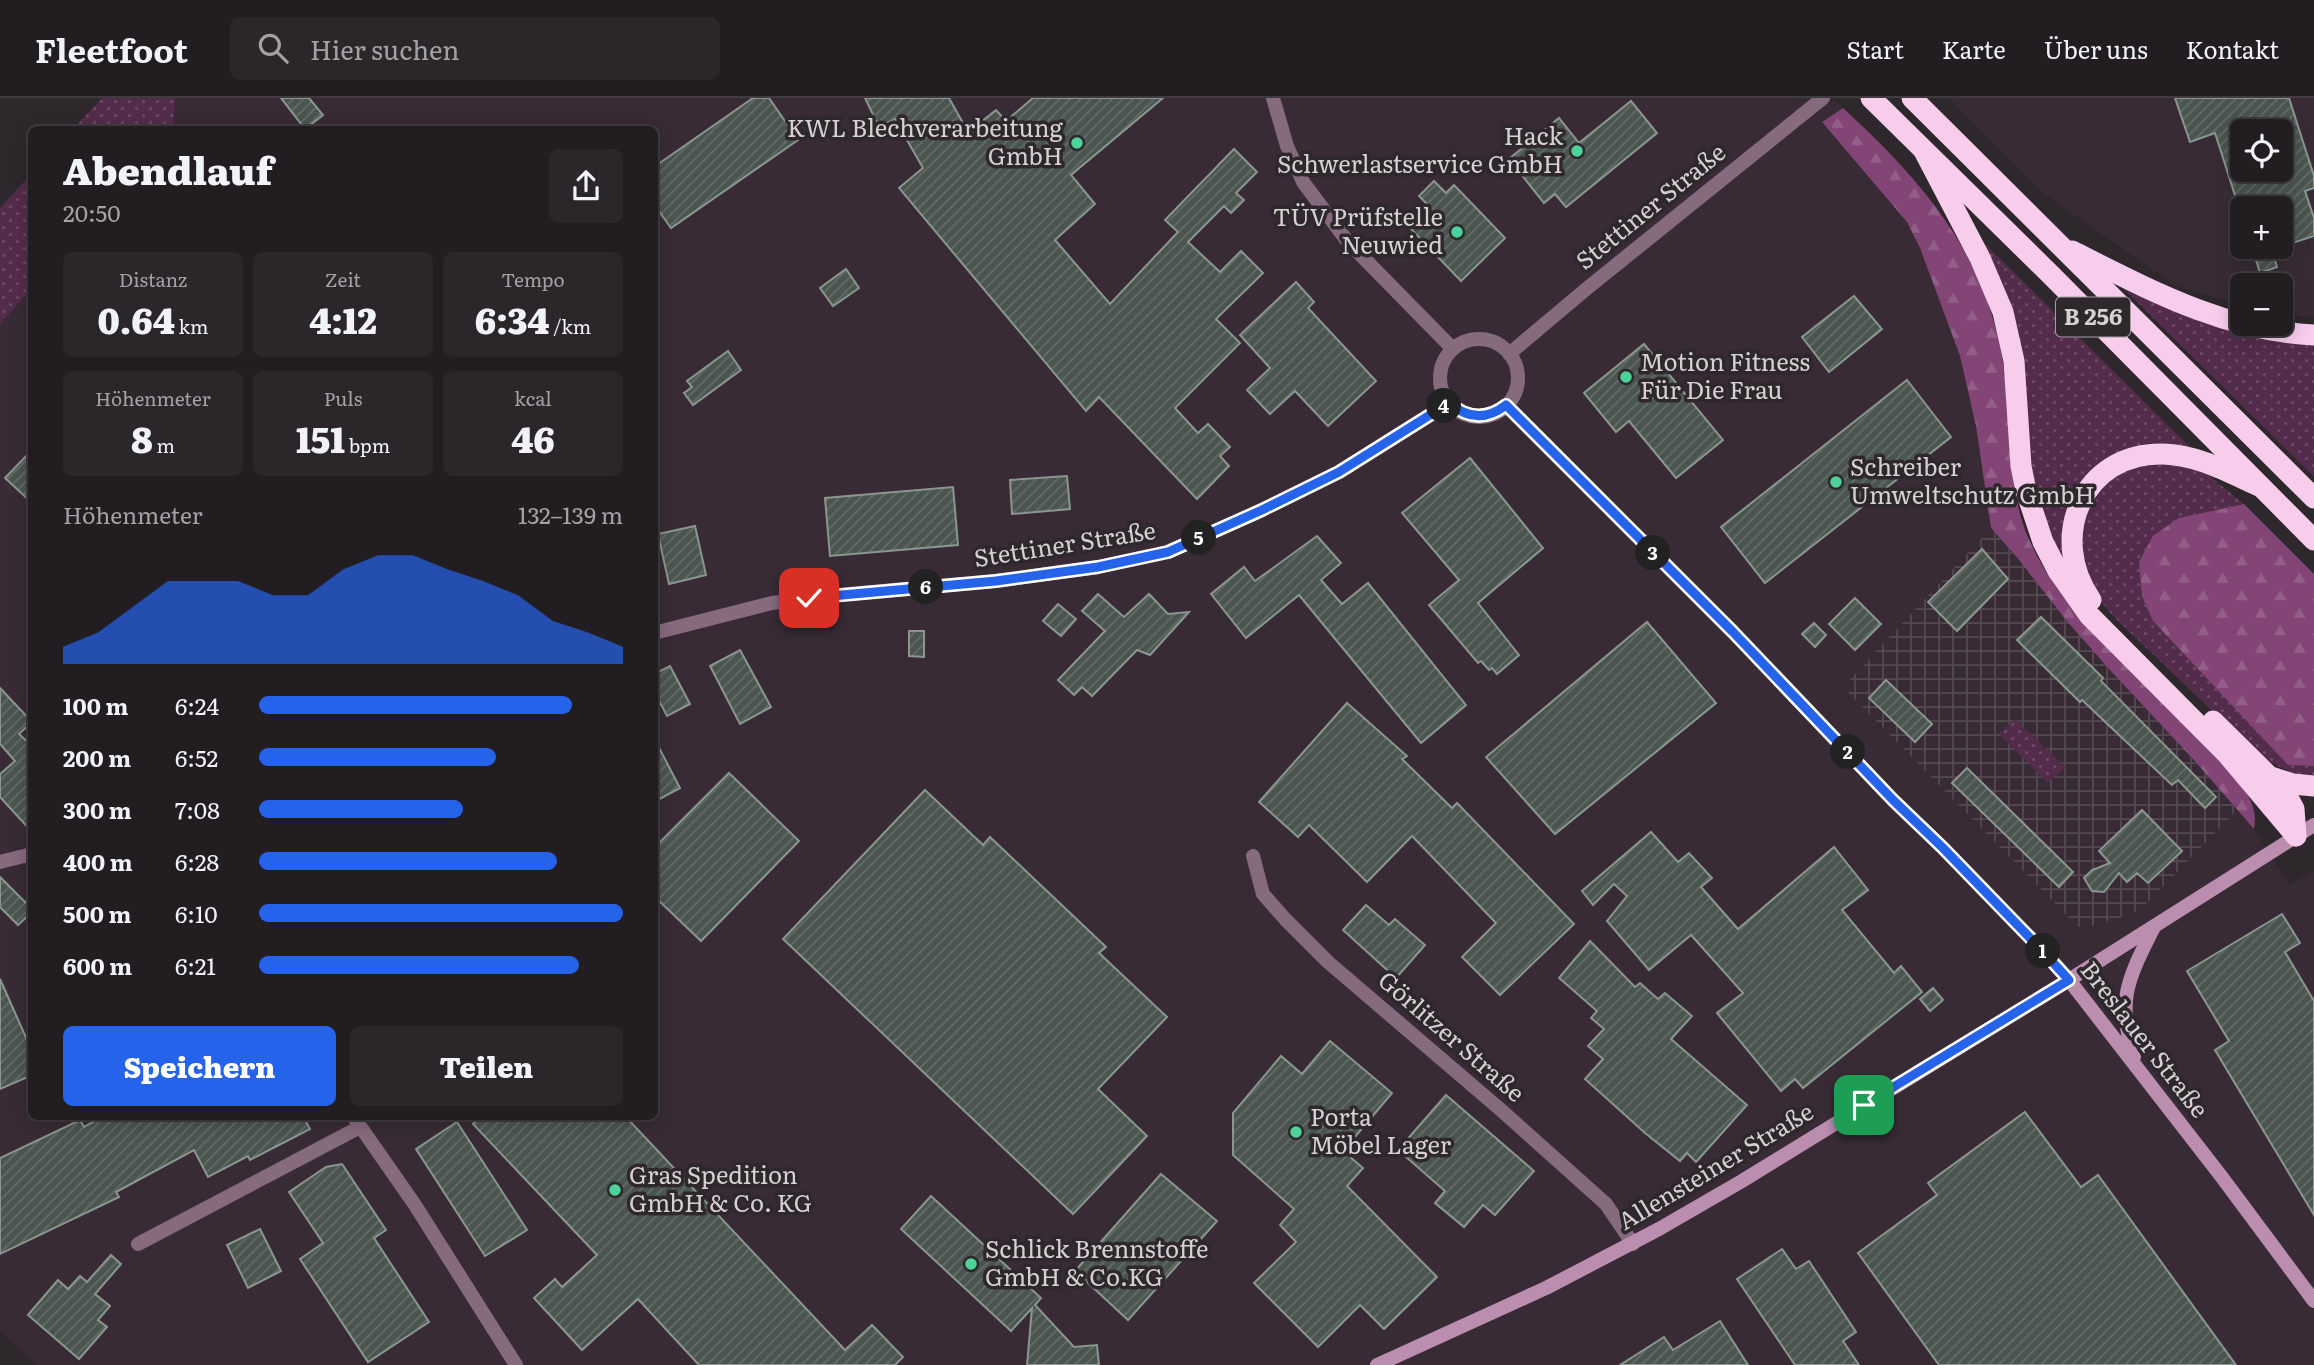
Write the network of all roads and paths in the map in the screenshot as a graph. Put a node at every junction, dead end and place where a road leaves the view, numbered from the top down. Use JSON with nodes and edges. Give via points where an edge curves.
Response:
{"nodes":[{"id":1,"x":1273,"y":98,"type":"edge"},
{"id":2,"x":1823,"y":98,"type":"edge"},
{"id":3,"x":1871,"y":98,"type":"edge"},
{"id":4,"x":1912,"y":98,"type":"edge"},
{"id":5,"x":1924,"y":151,"type":"junction"},
{"id":6,"x":2055,"y":242,"type":"junction"},
{"id":7,"x":2314,"y":335,"type":"edge"},
{"id":8,"x":1453,"y":349,"type":"junction"},
{"id":9,"x":1510,"y":354,"type":"junction"},
{"id":10,"x":1449,"y":403,"type":"junction"},
{"id":11,"x":1506,"y":405,"type":"junction"},
{"id":12,"x":2259,"y":486,"type":"junction"},
{"id":13,"x":2314,"y":498,"type":"edge"},
{"id":14,"x":2314,"y":540,"type":"edge"},
{"id":15,"x":658,"y":632,"type":"edge"},
{"id":16,"x":2271,"y":777,"type":"junction"},
{"id":17,"x":2314,"y":786,"type":"edge"},
{"id":18,"x":2314,"y":825,"type":"edge"},
{"id":19,"x":2296,"y":836,"type":"junction"},
{"id":20,"x":28,"y":855,"type":"edge"},
{"id":21,"x":1254,"y":856,"type":"dead end"},
{"id":22,"x":0,"y":862,"type":"edge"},
{"id":23,"x":2155,"y":926,"type":"junction"},
{"id":24,"x":2069,"y":980,"type":"junction"},
{"id":25,"x":2136,"y":1066,"type":"junction"},
{"id":26,"x":357,"y":1122,"type":"edge"},
{"id":27,"x":138,"y":1244,"type":"dead end"},
{"id":28,"x":1633,"y":1244,"type":"junction"},
{"id":29,"x":2314,"y":1301,"type":"edge"},
{"id":30,"x":516,"y":1365,"type":"edge"},
{"id":31,"x":1377,"y":1365,"type":"edge"}],
"edges":[{"from":1,"to":8,"type":"street","via":[[1303,182],[1348,242]]},
{"from":2,"to":9,"type":"street","name":"Stettiner Straße"},
{"from":3,"to":5,"type":"highway","number":"B 256"},
{"from":4,"to":6,"type":"highway","number":"B 256"},
{"from":5,"to":12,"type":"highway","number":"B 256"},
{"from":5,"to":19,"type":"highway","via":[[2003,312],[2014,361],[2026,491],[2058,571],[2089,615],[2227,754]]},
{"from":6,"to":7,"type":"highway","via":[[2196,311],[2261,329]]},
{"from":6,"to":13,"type":"highway","number":"B 256"},
{"from":8,"to":9,"type":"street","via":[[1476,339],[1489,340]]},
{"from":8,"to":10,"type":"street","via":[[1441,369],[1440,381]]},
{"from":9,"to":11,"type":"street","via":[[1518,374]]},
{"from":10,"to":11,"type":"street","via":[[1471,416],[1496,413]]},
{"from":10,"to":15,"type":"street","name":"Stettiner Straße","via":[[1339,472],[1168,552],[996,581],[772,603]]},
{"from":11,"to":24,"type":"street","name":"Breslauer Straße"},
{"from":12,"to":14,"type":"highway","number":"B 256"},
{"from":12,"to":16,"type":"highway","via":[[2202,460],[2179,455],[2138,456],[2101,476],[2085,494],[2074,514],[2071,552],[2086,593],[2104,617]]},
{"from":16,"to":17,"type":"highway"},
{"from":16,"to":19,"type":"highway","via":[[2294,809]]},
{"from":18,"to":19,"type":"street","name":"Allensteiner Straße"},
{"from":19,"to":23,"type":"street","name":"Allensteiner Straße"},
{"from":20,"to":22,"type":"street"},
{"from":21,"to":28,"type":"street","name":"Görlitzer Straße","via":[[1263,894],[1285,919],[1328,962],[1606,1204]]},
{"from":23,"to":24,"type":"street","name":"Allensteiner Straße"},
{"from":23,"to":25,"type":"street","via":[[2132,973],[2125,1004],[2125,1030]]},
{"from":24,"to":25,"type":"street","name":"Breslauer Straße"},
{"from":24,"to":28,"type":"street","name":"Allensteiner Straße"},
{"from":25,"to":29,"type":"street","name":"Breslauer Straße"},
{"from":26,"to":27,"type":"street"},
{"from":26,"to":30,"type":"street"},
{"from":28,"to":31,"type":"street","name":"Allensteiner Straße"}]}
